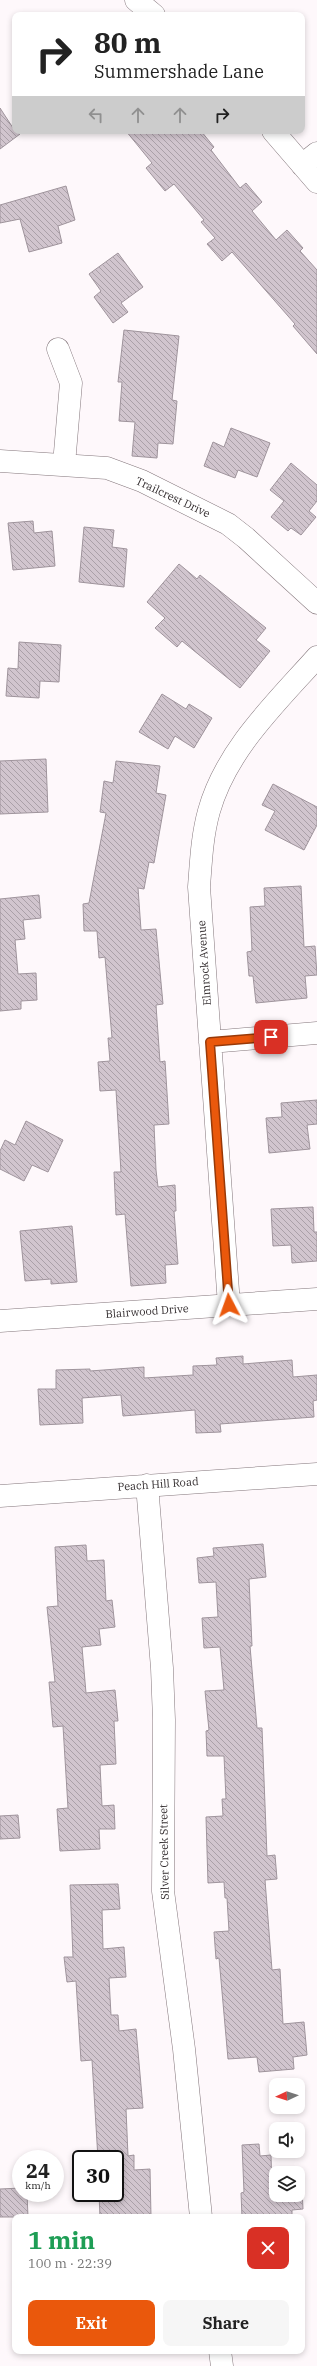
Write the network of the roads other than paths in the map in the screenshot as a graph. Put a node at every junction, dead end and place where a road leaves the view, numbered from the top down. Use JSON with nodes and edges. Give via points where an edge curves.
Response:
{"nodes":[{"id":1,"x":136,"y":0,"type":"edge"},
{"id":2,"x":150,"y":12,"type":"edge"},
{"id":3,"x":277,"y":134,"type":"edge"},
{"id":4,"x":310,"y":159,"type":"edge"},
{"id":5,"x":317,"y":182,"type":"edge"},
{"id":6,"x":58,"y":349,"type":"dead end"},
{"id":7,"x":0,"y":461,"type":"edge"},
{"id":8,"x":64,"y":464,"type":"junction"},
{"id":9,"x":317,"y":603,"type":"edge"},
{"id":10,"x":317,"y":657,"type":"edge"},
{"id":11,"x":317,"y":1033,"type":"edge"},
{"id":12,"x":210,"y":1042,"type":"junction"},
{"id":13,"x":317,"y":1299,"type":"edge"},
{"id":14,"x":229,"y":1305,"type":"junction"},
{"id":15,"x":0,"y":1321,"type":"edge"},
{"id":16,"x":317,"y":1474,"type":"edge"},
{"id":17,"x":147,"y":1485,"type":"junction"},
{"id":18,"x":0,"y":1496,"type":"edge"},
{"id":19,"x":201,"y":2214,"type":"edge"},
{"id":20,"x":220,"y":2354,"type":"edge"},
{"id":21,"x":222,"y":2366,"type":"edge"}],
"edges":[{"from":1,"to":2,"type":"street"},
{"from":3,"to":4,"type":"street"},
{"from":4,"to":5,"type":"street"},
{"from":6,"to":8,"type":"street","via":[[71,383]]},
{"from":7,"to":8,"type":"street","name":"Trailcrest Drive"},
{"from":8,"to":9,"type":"street","name":"Trailcrest Drive","via":[[107,468],[142,481],[200,509],[246,538]]},
{"from":10,"to":12,"type":"street","name":"Elmrock Avenue","via":[[252,729],[221,780],[209,810],[203,840],[199,887]]},
{"from":11,"to":12,"type":"street"},
{"from":12,"to":14,"type":"street","name":"Elmrock Avenue"},
{"from":13,"to":14,"type":"street","name":"Blairwood Drive"},
{"from":14,"to":15,"type":"street","name":"Blairwood Drive"},
{"from":16,"to":17,"type":"street","name":"Peach Hill Road"},
{"from":17,"to":18,"type":"street","name":"Peach Hill Road"},
{"from":17,"to":19,"type":"street","name":"Silver Creek Street","via":[[162,1668],[163,1891],[184,2049]]},
{"from":20,"to":21,"type":"street"}]}
